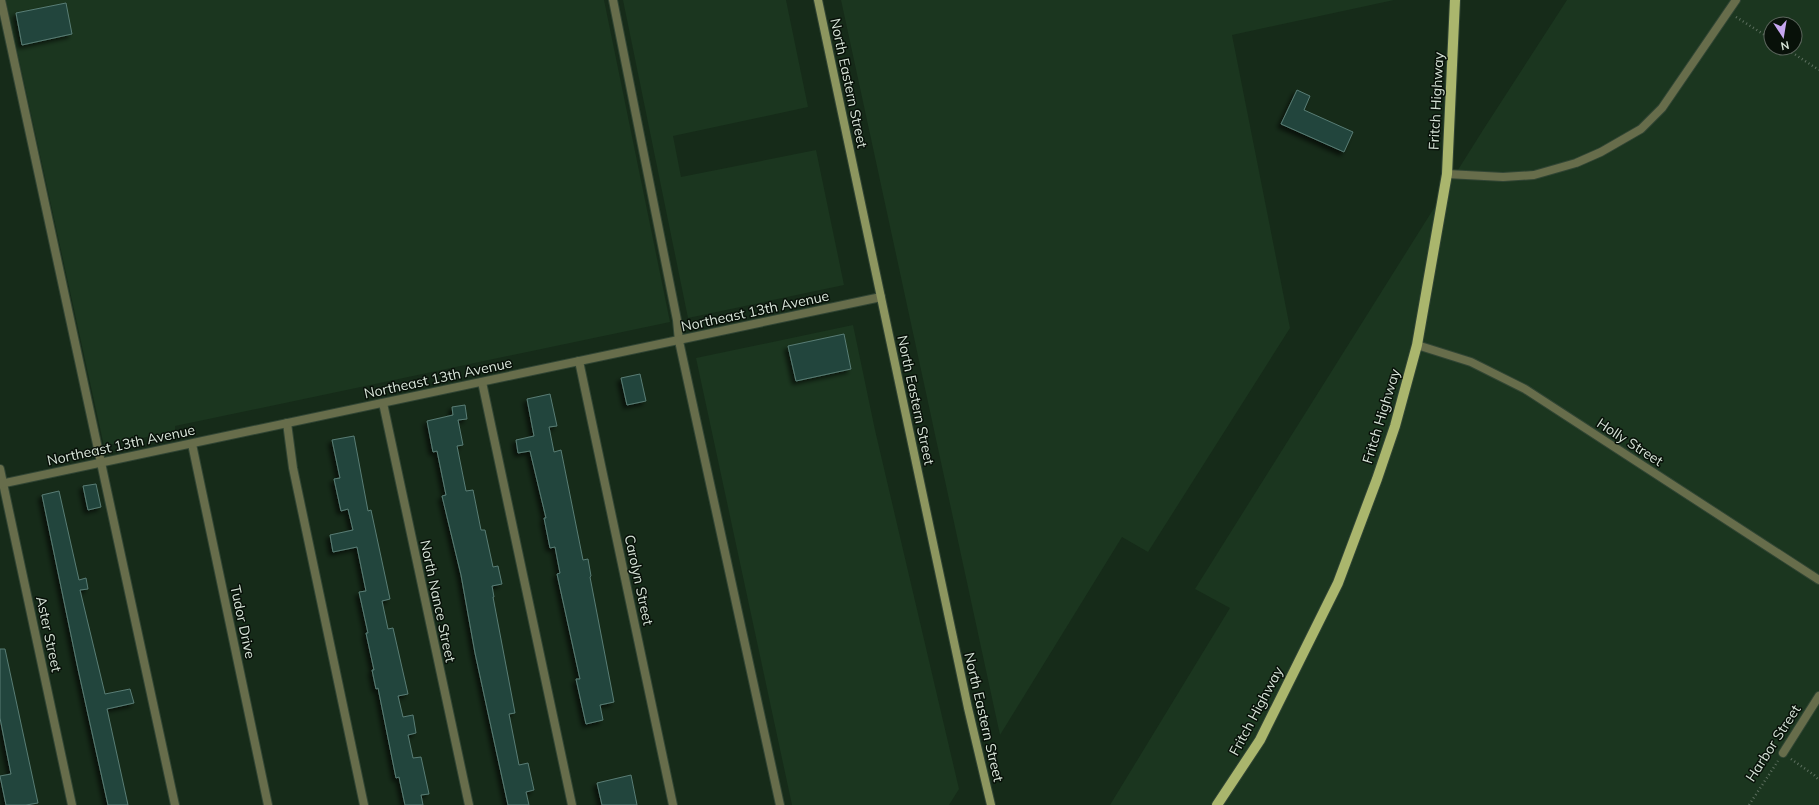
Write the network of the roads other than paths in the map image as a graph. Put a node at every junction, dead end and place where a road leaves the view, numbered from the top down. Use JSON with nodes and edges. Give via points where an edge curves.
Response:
{"nodes":[{"id":1,"x":1,"y":0,"type":"edge"},
{"id":2,"x":613,"y":0,"type":"edge"},
{"id":3,"x":818,"y":0,"type":"edge"},
{"id":4,"x":1455,"y":0,"type":"edge"},
{"id":5,"x":1736,"y":0,"type":"edge"},
{"id":6,"x":1447,"y":174,"type":"junction"},
{"id":7,"x":881,"y":297,"type":"junction"},
{"id":8,"x":679,"y":341,"type":"junction"},
{"id":9,"x":1417,"y":345,"type":"junction"},
{"id":10,"x":579,"y":361,"type":"junction"},
{"id":11,"x":482,"y":382,"type":"junction"},
{"id":12,"x":382,"y":403,"type":"junction"},
{"id":13,"x":287,"y":424,"type":"junction"},
{"id":14,"x":192,"y":444,"type":"junction"},
{"id":15,"x":100,"y":463,"type":"junction"},
{"id":16,"x":0,"y":469,"type":"edge"},
{"id":17,"x":1,"y":483,"type":"edge"},
{"id":18,"x":1819,"y":580,"type":"edge"},
{"id":19,"x":1819,"y":696,"type":"edge"},
{"id":20,"x":1783,"y":753,"type":"road end"},
{"id":21,"x":72,"y":805,"type":"edge"},
{"id":22,"x":175,"y":805,"type":"edge"},
{"id":23,"x":268,"y":805,"type":"edge"},
{"id":24,"x":364,"y":805,"type":"edge"},
{"id":25,"x":469,"y":805,"type":"edge"},
{"id":26,"x":572,"y":805,"type":"edge"},
{"id":27,"x":673,"y":805,"type":"edge"},
{"id":28,"x":780,"y":805,"type":"edge"},
{"id":29,"x":991,"y":805,"type":"edge"},
{"id":30,"x":1217,"y":805,"type":"edge"}],
"edges":[{"from":1,"to":15,"type":"street"},
{"from":2,"to":8,"type":"street","via":[[676,312]]},
{"from":3,"to":7,"type":"main road","name":"North Eastern Street"},
{"from":4,"to":6,"type":"main road","name":"Fritch Highway"},
{"from":5,"to":6,"type":"street","via":[[1662,108],[1641,129],[1576,163],[1534,175],[1503,177]]},
{"from":6,"to":9,"type":"main road","name":"Fritch Highway"},
{"from":7,"to":8,"type":"street","name":"Northeast 13th Avenue"},
{"from":7,"to":29,"type":"main road","name":"North Eastern Street"},
{"from":8,"to":10,"type":"street","name":"Northeast 13th Avenue"},
{"from":8,"to":28,"type":"street"},
{"from":9,"to":18,"type":"street","name":"Holly Street","via":[[1471,362],[1525,389]]},
{"from":9,"to":30,"type":"main road","name":"Fritch Highway","via":[[1390,439],[1338,583],[1260,740]]},
{"from":10,"to":11,"type":"street","name":"Northeast 13th Avenue"},
{"from":10,"to":27,"type":"street","name":"Carolyn Street"},
{"from":11,"to":12,"type":"street","name":"Northeast 13th Avenue"},
{"from":11,"to":26,"type":"street"},
{"from":12,"to":13,"type":"street","name":"Northeast 13th Avenue"},
{"from":12,"to":25,"type":"street","name":"North Nance Street"},
{"from":13,"to":14,"type":"street","name":"Northeast 13th Avenue"},
{"from":13,"to":24,"type":"street","via":[[295,476]]},
{"from":14,"to":15,"type":"street","name":"Northeast 13th Avenue"},
{"from":14,"to":23,"type":"street","name":"Tudor Drive"},
{"from":15,"to":17,"type":"street","name":"Northeast 13th Avenue"},
{"from":15,"to":22,"type":"street"},
{"from":16,"to":17,"type":"street","name":"Aster Street"},
{"from":17,"to":21,"type":"street","name":"Aster Street"},
{"from":19,"to":20,"type":"street","name":"Harbor Street"}]}
